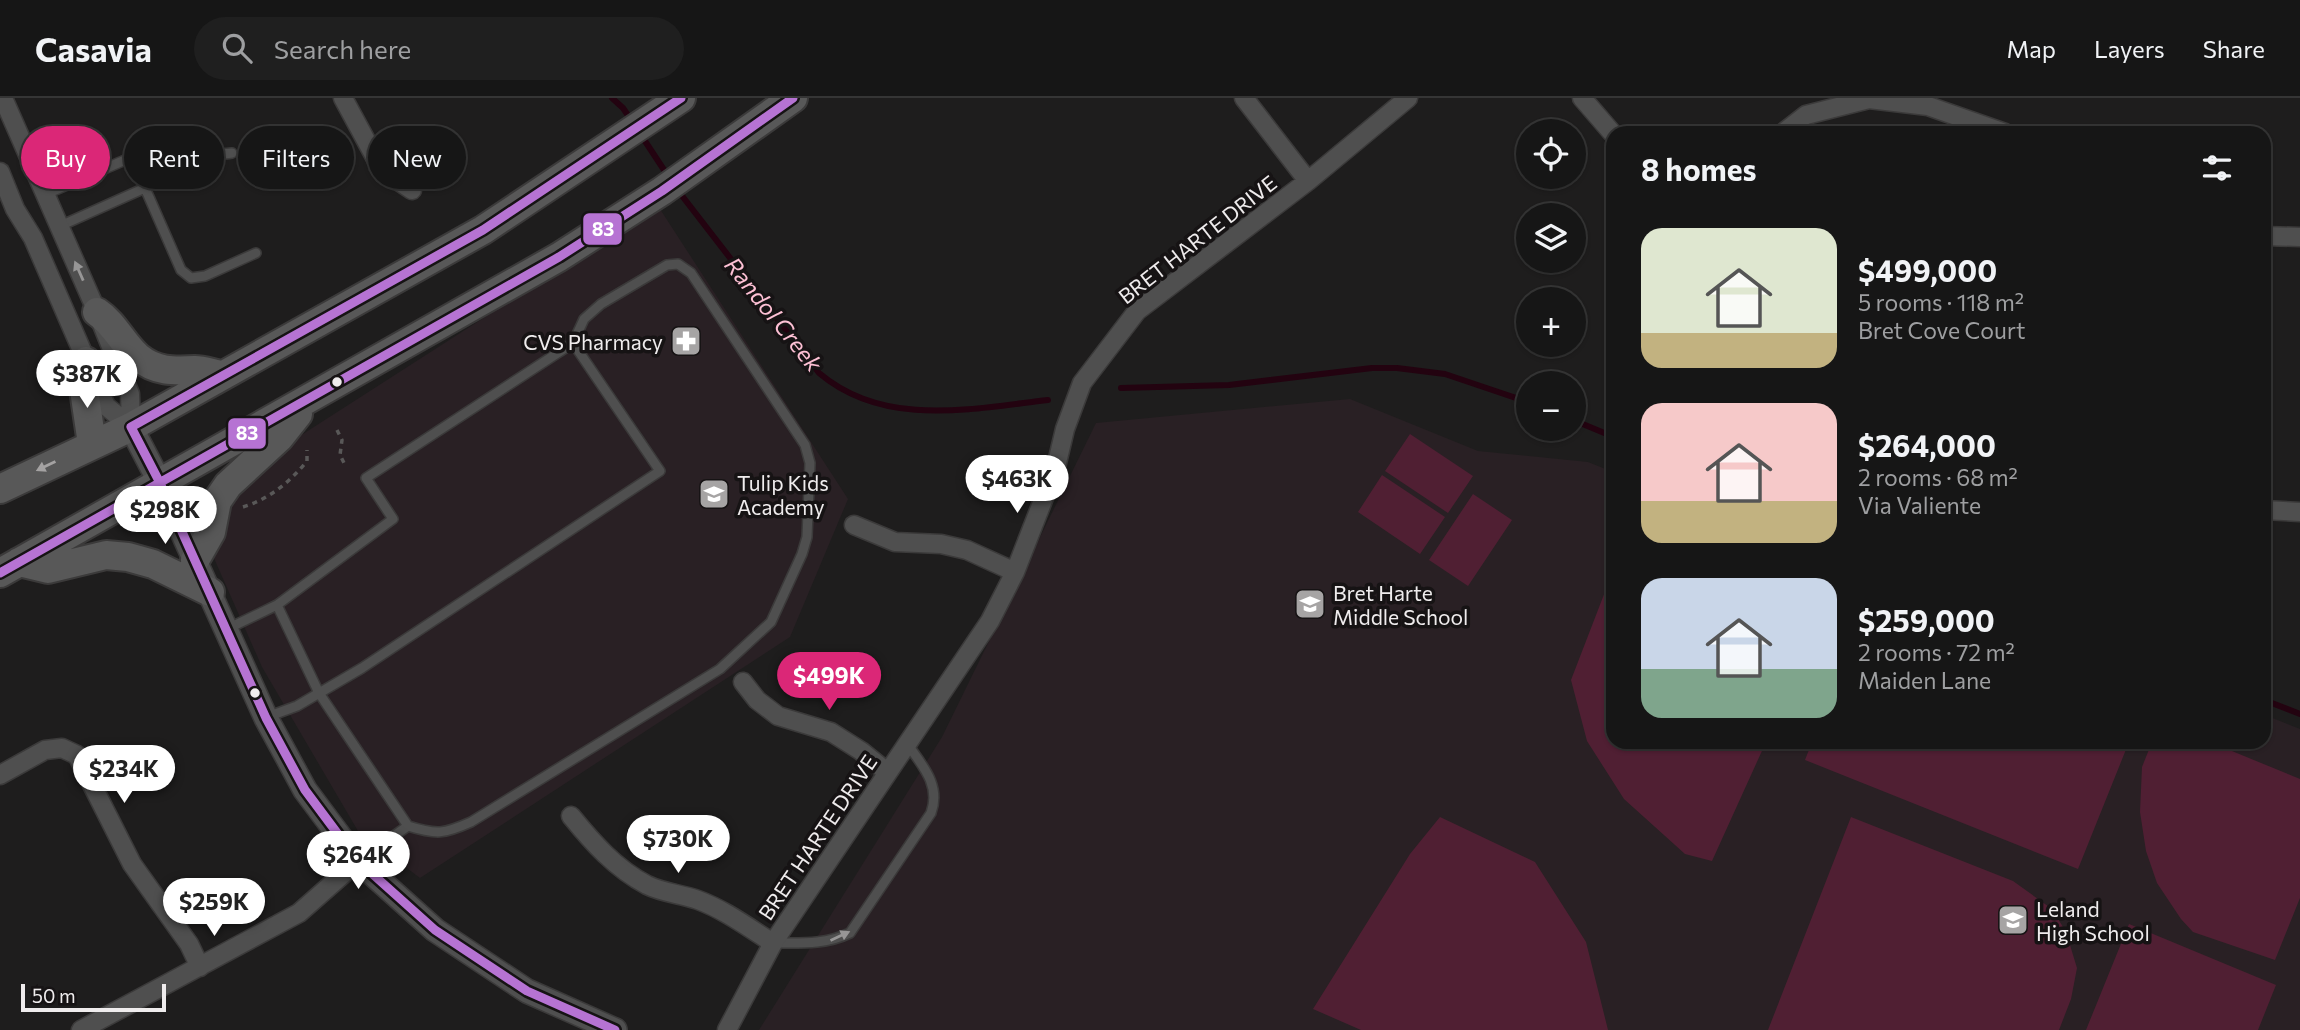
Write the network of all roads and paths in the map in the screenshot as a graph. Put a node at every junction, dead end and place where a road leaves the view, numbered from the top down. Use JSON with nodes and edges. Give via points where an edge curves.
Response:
{"nodes":[{"id":1,"x":343,"y":98,"type":"edge"},
{"id":2,"x":681,"y":98,"type":"edge"},
{"id":3,"x":793,"y":98,"type":"edge"},
{"id":4,"x":1244,"y":98,"type":"edge"},
{"id":5,"x":1408,"y":98,"type":"edge"},
{"id":6,"x":1582,"y":98,"type":"edge"},
{"id":7,"x":4,"y":103,"type":"edge"},
{"id":8,"x":1606,"y":126,"type":"edge"},
{"id":9,"x":1792,"y":126,"type":"edge"},
{"id":10,"x":1985,"y":126,"type":"edge"},
{"id":11,"x":232,"y":153,"type":"dead end"},
{"id":12,"x":0,"y":172,"type":"edge"},
{"id":13,"x":1308,"y":181,"type":"junction"},
{"id":14,"x":412,"y":190,"type":"dead end"},
{"id":15,"x":46,"y":194,"type":"junction"},
{"id":16,"x":8,"y":212,"type":"edge"},
{"id":17,"x":60,"y":226,"type":"junction"},
{"id":18,"x":2271,"y":236,"type":"edge"},
{"id":19,"x":2300,"y":237,"type":"edge"},
{"id":20,"x":256,"y":253,"type":"dead end"},
{"id":21,"x":97,"y":312,"type":"junction"},
{"id":22,"x":573,"y":342,"type":"junction"},
{"id":23,"x":86,"y":361,"type":"junction"},
{"id":24,"x":222,"y":375,"type":"junction"},
{"id":25,"x":308,"y":400,"type":"junction"},
{"id":26,"x":131,"y":427,"type":"junction"},
{"id":27,"x":337,"y":430,"type":"dead end"},
{"id":28,"x":92,"y":444,"type":"junction"},
{"id":29,"x":307,"y":450,"type":"dead end"},
{"id":30,"x":344,"y":463,"type":"dead end"},
{"id":31,"x":160,"y":483,"type":"junction"},
{"id":32,"x":0,"y":489,"type":"edge"},
{"id":33,"x":238,"y":509,"type":"dead end"},
{"id":34,"x":2271,"y":510,"type":"edge"},
{"id":35,"x":2300,"y":512,"type":"edge"},
{"id":36,"x":854,"y":525,"type":"dead end"},
{"id":37,"x":195,"y":560,"type":"junction"},
{"id":38,"x":10,"y":568,"type":"edge"},
{"id":39,"x":1016,"y":572,"type":"junction"},
{"id":40,"x":210,"y":592,"type":"junction"},
{"id":41,"x":277,"y":605,"type":"junction"},
{"id":42,"x":227,"y":629,"type":"junction"},
{"id":43,"x":743,"y":682,"type":"dead end"},
{"id":44,"x":319,"y":693,"type":"junction"},
{"id":45,"x":266,"y":718,"type":"junction"},
{"id":46,"x":908,"y":745,"type":"junction"},
{"id":47,"x":887,"y":772,"type":"junction"},
{"id":48,"x":0,"y":775,"type":"edge"},
{"id":49,"x":571,"y":816,"type":"dead end"},
{"id":50,"x":408,"y":826,"type":"junction"},
{"id":51,"x":358,"y":861,"type":"junction"},
{"id":52,"x":774,"y":943,"type":"junction"},
{"id":53,"x":200,"y":967,"type":"junction"},
{"id":54,"x":81,"y":1030,"type":"edge"},
{"id":55,"x":615,"y":1030,"type":"edge"},
{"id":56,"x":727,"y":1030,"type":"edge"}],
"edges":[{"from":1,"to":14,"type":"street","via":[[382,170]]},
{"from":2,"to":24,"type":"main road","via":[[483,230]]},
{"from":3,"to":25,"type":"main road","via":[[559,257]]},
{"from":4,"to":13,"type":"street"},
{"from":5,"to":13,"type":"street","name":"BRET HARTE DRIVE"},
{"from":6,"to":8,"type":"street"},
{"from":7,"to":15,"type":"street"},
{"from":9,"to":10,"type":"street","via":[[1806,115],[1869,99],[1928,106]]},
{"from":11,"to":15,"type":"lane","via":[[218,155],[171,144]]},
{"from":12,"to":16,"type":"street"},
{"from":13,"to":39,"type":"street","name":"BRET HARTE DRIVE","via":[[1137,311],[1082,383]]},
{"from":15,"to":17,"type":"street"},
{"from":16,"to":23,"type":"street","via":[[33,238]]},
{"from":17,"to":20,"type":"lane","via":[[145,188],[181,270],[191,278]]},
{"from":21,"to":17,"type":"street","one_way":true},
{"from":18,"to":19,"type":"street"},
{"from":21,"to":24,"type":"main road","via":[[148,364]]},
{"from":21,"to":26,"type":"street","via":[[130,394]]},
{"from":22,"to":41,"type":"lane","via":[[366,478],[393,519]]},
{"from":22,"to":44,"type":"lane","via":[[660,471],[452,611]]},
{"from":22,"to":50,"type":"lane","via":[[584,319],[612,297],[667,265],[678,264],[691,273],[805,444],[810,463],[802,554],[771,622],[720,669],[471,822],[447,833]]},
{"from":23,"to":26,"type":"street","via":[[106,406]]},
{"from":23,"to":28,"type":"main road","via":[[83,383]]},
{"from":24,"to":26,"type":"main road"},
{"from":25,"to":31,"type":"main road"},
{"from":25,"to":37,"type":"main road","via":[[279,438],[228,485],[217,501],[211,532]]},
{"from":26,"to":28,"type":"main road"},
{"from":26,"to":31,"type":"street"},
{"from":27,"to":30,"type":"path"},
{"from":28,"to":32,"type":"main road","one_way":true},
{"from":29,"to":33,"type":"path","via":[[307,461],[289,481]]},
{"from":31,"to":37,"type":"street"},
{"from":31,"to":38,"type":"main road"},
{"from":34,"to":35,"type":"street"},
{"from":36,"to":39,"type":"street","via":[[895,542],[967,550]]},
{"from":37,"to":40,"type":"street"},
{"from":38,"to":40,"type":"main road","via":[[48,569],[106,555],[128,557]]},
{"from":39,"to":46,"type":"street","name":"BRET HARTE DRIVE","via":[[990,621]]},
{"from":40,"to":42,"type":"street"},
{"from":41,"to":42,"type":"lane"},
{"from":41,"to":44,"type":"lane"},
{"from":42,"to":45,"type":"street"},
{"from":43,"to":47,"type":"street","via":[[778,716],[831,732]]},
{"from":44,"to":45,"type":"lane"},
{"from":44,"to":50,"type":"lane"},
{"from":45,"to":51,"type":"street","via":[[305,790]]},
{"from":46,"to":47,"type":"street","name":"BRET HARTE DRIVE"},
{"from":52,"to":46,"type":"lane","one_way":true,"via":[[821,942],[850,933],[935,802],[928,772]]},
{"from":47,"to":52,"type":"street","name":"BRET HARTE DRIVE"},
{"from":48,"to":53,"type":"street","via":[[45,750],[62,748],[76,755],[132,864]]},
{"from":49,"to":52,"type":"street","via":[[615,865],[648,886],[699,900]]},
{"from":50,"to":51,"type":"lane"},
{"from":51,"to":53,"type":"street","via":[[299,913]]},
{"from":51,"to":55,"type":"street","via":[[435,930],[527,991]]},
{"from":52,"to":56,"type":"street","name":"BRET HARTE DRIVE"},
{"from":53,"to":54,"type":"street"}]}
